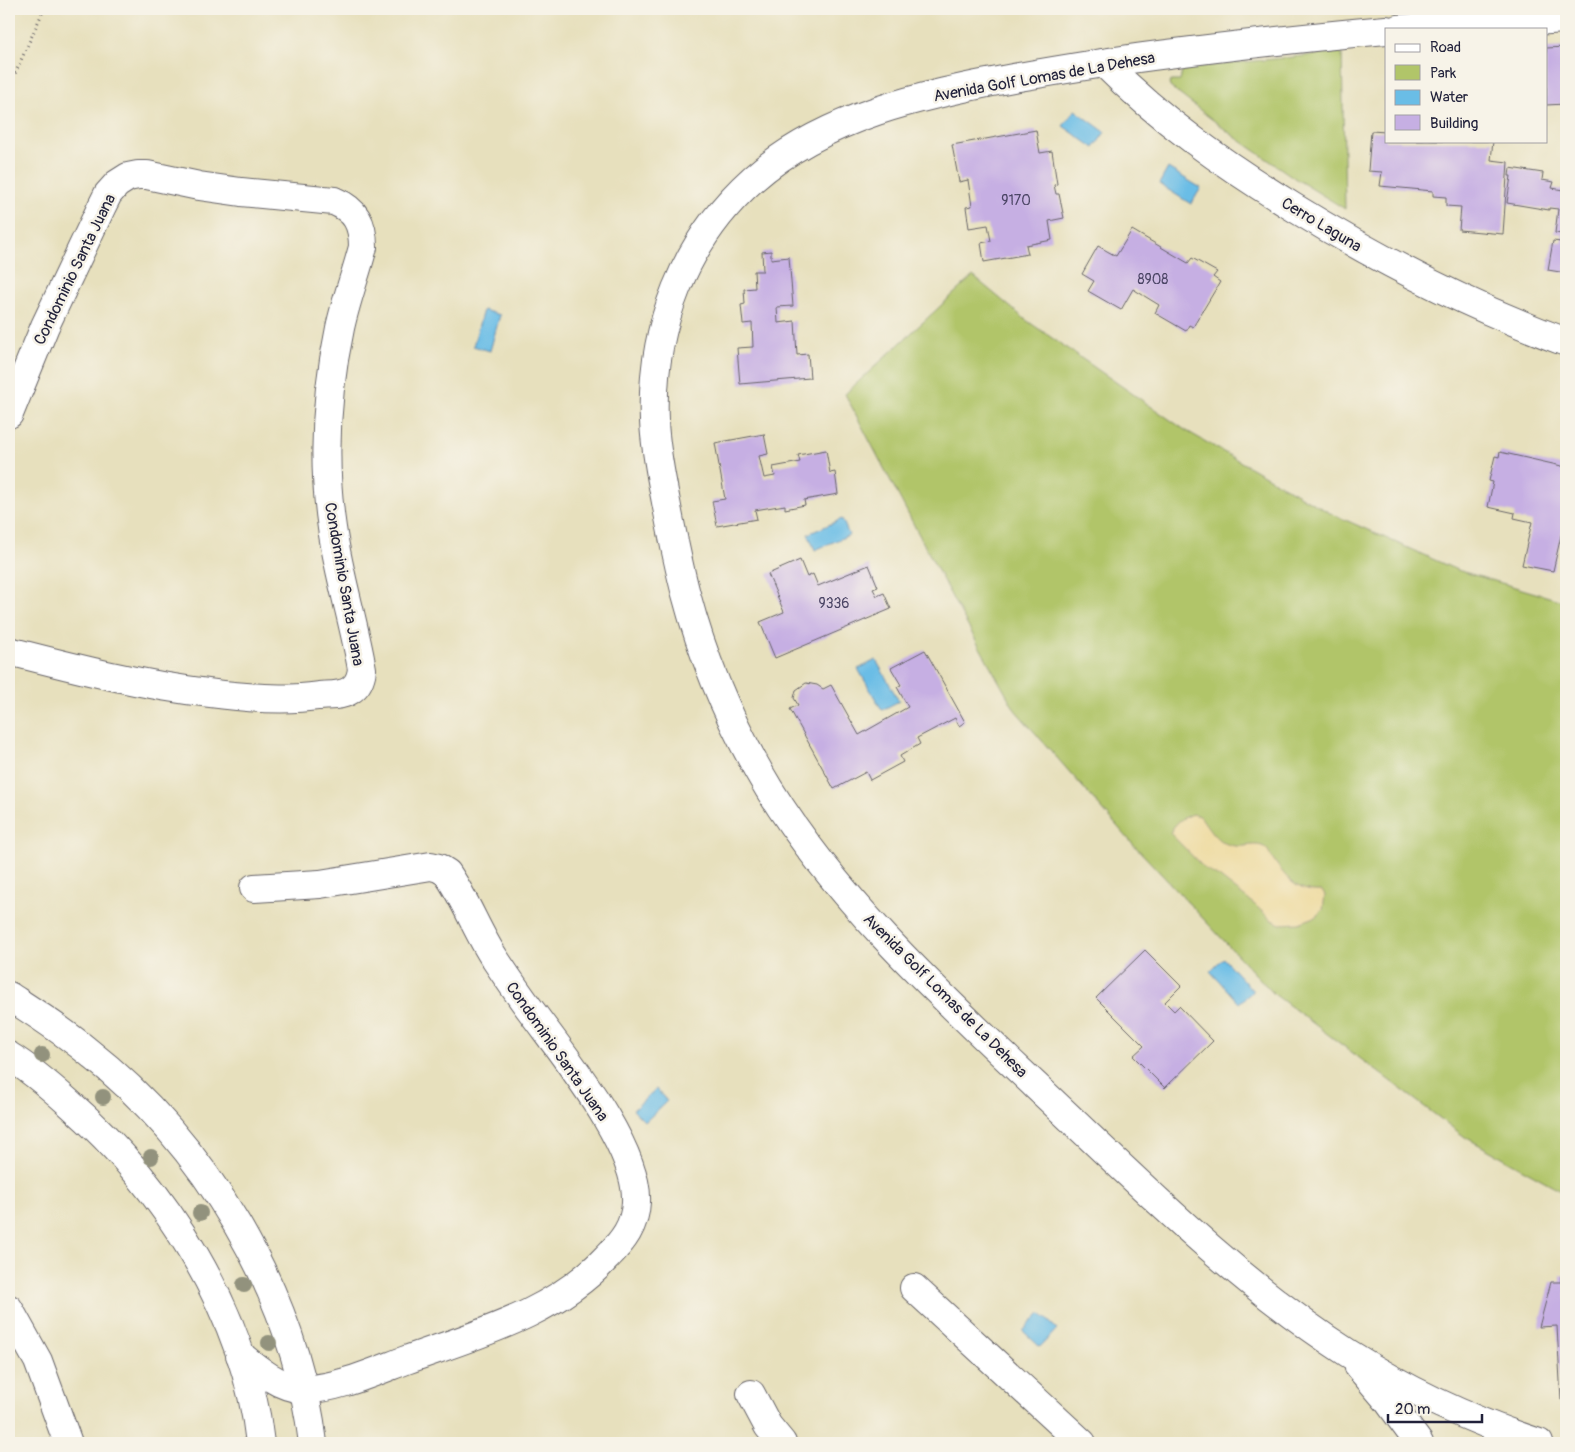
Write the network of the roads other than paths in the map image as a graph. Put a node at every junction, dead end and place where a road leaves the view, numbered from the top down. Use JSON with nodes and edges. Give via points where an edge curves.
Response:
{"nodes":[{"id":1,"x":1566,"y":19,"type":"edge"},
{"id":2,"x":1415,"y":28,"type":"edge"},
{"id":3,"x":1385,"y":30,"type":"edge"},
{"id":4,"x":1104,"y":62,"type":"junction"},
{"id":5,"x":1566,"y":342,"type":"edge"},
{"id":6,"x":9,"y":414,"type":"edge"},
{"id":7,"x":9,"y":651,"type":"edge"},
{"id":8,"x":254,"y":888,"type":"dead end"},
{"id":9,"x":9,"y":996,"type":"edge"},
{"id":10,"x":9,"y":1056,"type":"edge"},
{"id":11,"x":914,"y":1288,"type":"dead end"},
{"id":12,"x":9,"y":1309,"type":"edge"},
{"id":13,"x":1345,"y":1351,"type":"junction"},
{"id":14,"x":240,"y":1355,"type":"junction"},
{"id":15,"x":303,"y":1389,"type":"junction"},
{"id":16,"x":751,"y":1394,"type":"dead end"},
{"id":17,"x":68,"y":1443,"type":"edge"},
{"id":18,"x":260,"y":1443,"type":"edge"},
{"id":19,"x":312,"y":1443,"type":"edge"},
{"id":20,"x":782,"y":1443,"type":"edge"},
{"id":21,"x":1082,"y":1443,"type":"edge"},
{"id":22,"x":1419,"y":1443,"type":"edge"},
{"id":23,"x":1539,"y":1443,"type":"edge"}],
"edges":[{"from":1,"to":2,"type":"street"},
{"from":3,"to":4,"type":"street","name":"Avenida Golf Lomas de La Dehesa"},
{"from":4,"to":5,"type":"street","name":"Cerro Laguna","via":[[1148,105],[1220,160],[1314,220],[1416,276],[1520,325]]},
{"from":4,"to":13,"type":"street","name":"Avenida Golf Lomas de La Dehesa","via":[[947,91],[866,115],[783,156],[729,202],[709,226],[678,280],[660,339],[654,422],[665,496],[686,595],[722,697],[767,785],[794,827],[828,870],[909,963],[1150,1193],[1221,1258],[1286,1310]]},
{"from":6,"to":7,"type":"street","name":"Condominio Santa Juana","via":[[45,326],[108,194],[128,177],[147,175],[241,192],[334,201],[348,209],[359,222],[363,247],[333,365],[327,448],[332,528],[362,669],[356,685],[344,693],[308,698],[236,696],[120,679]]},
{"from":8,"to":15,"type":"street","name":"Condominio Santa Juana","via":[[320,884],[430,866],[447,873],[498,964],[601,1110],[626,1158],[636,1187],[632,1225],[622,1242],[598,1267],[549,1304],[500,1326],[352,1379]]},
{"from":9,"to":15,"type":"street","via":[[88,1051],[124,1082],[189,1154],[218,1194],[255,1257],[283,1324]]},
{"from":10,"to":14,"type":"street","via":[[94,1124],[146,1182],[198,1260],[226,1317]]},
{"from":11,"to":21,"type":"street"},
{"from":12,"to":17,"type":"street","via":[[38,1361]]},
{"from":13,"to":22,"type":"street"},
{"from":13,"to":23,"type":"street","name":"Avenida Golf Lomas de La Dehesa","via":[[1443,1405]]},
{"from":14,"to":15,"type":"street","name":"Condominio Santa Juana","via":[[272,1378]]},
{"from":14,"to":18,"type":"street"},
{"from":15,"to":19,"type":"street"},
{"from":16,"to":20,"type":"street","via":[[768,1426]]}]}
